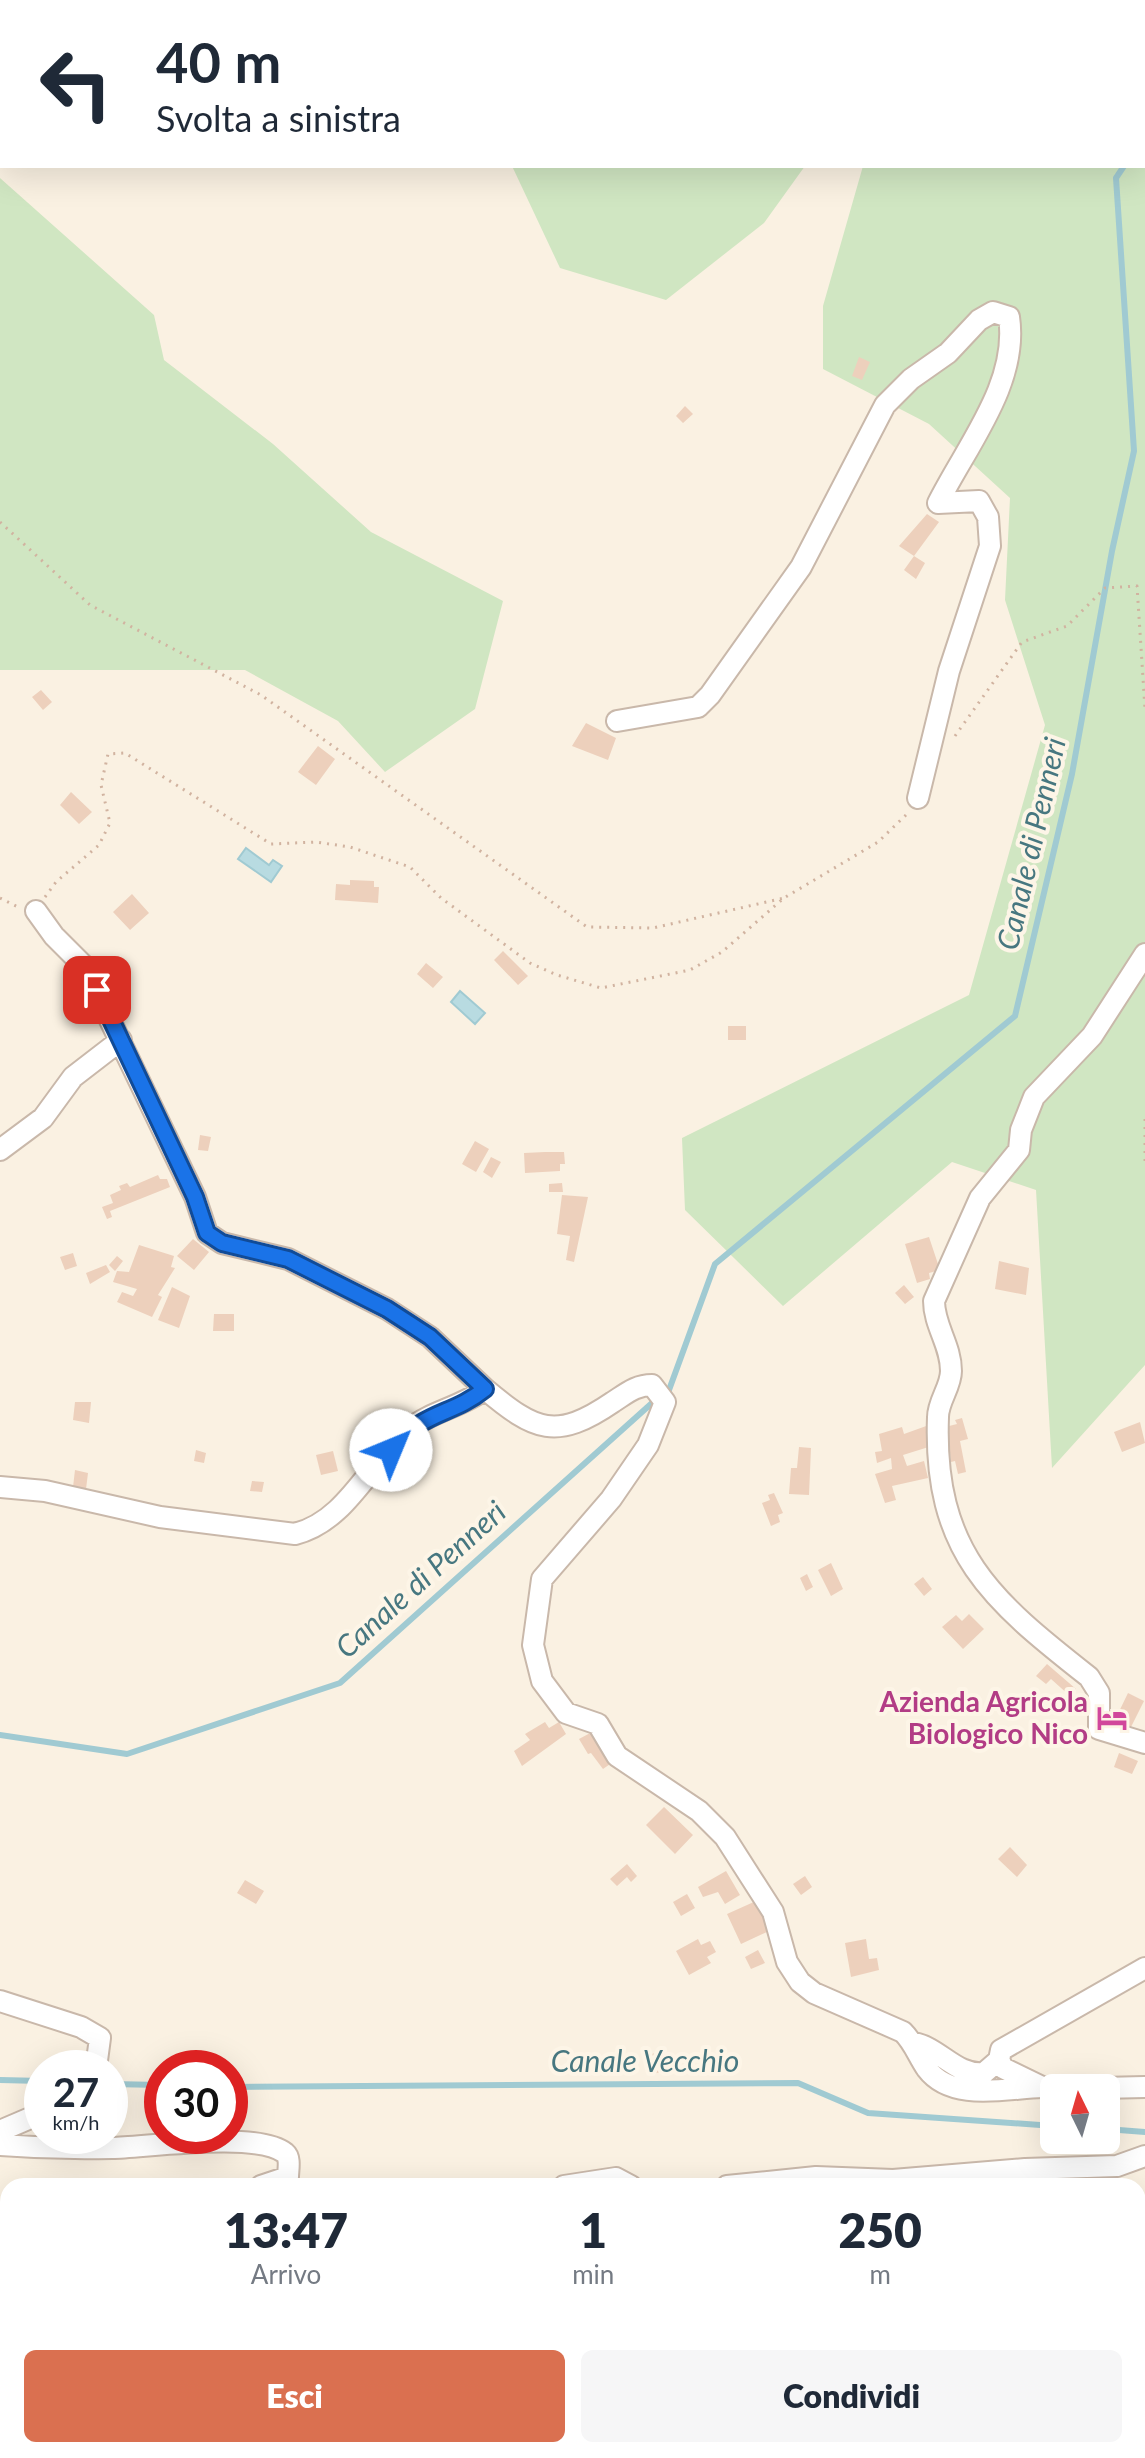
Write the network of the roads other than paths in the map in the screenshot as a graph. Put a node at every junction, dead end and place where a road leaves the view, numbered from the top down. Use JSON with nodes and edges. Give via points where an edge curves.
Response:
{"nodes":[{"id":1,"x":617,"y":721,"type":"dead end"},
{"id":2,"x":918,"y":798,"type":"road end"},
{"id":3,"x":36,"y":911,"type":"road end"},
{"id":4,"x":1145,"y":954,"type":"edge"},
{"id":5,"x":121,"y":1040,"type":"junction"},
{"id":6,"x":0,"y":1150,"type":"edge"},
{"id":7,"x":485,"y":1389,"type":"junction"},
{"id":8,"x":0,"y":1487,"type":"edge"},
{"id":9,"x":1145,"y":1743,"type":"edge"},
{"id":10,"x":1145,"y":1968,"type":"edge"},
{"id":11,"x":0,"y":2001,"type":"edge"},
{"id":12,"x":914,"y":2043,"type":"junction"},
{"id":13,"x":98,"y":2050,"type":"edge"},
{"id":14,"x":999,"y":2060,"type":"junction"},
{"id":15,"x":1040,"y":2084,"type":"edge"},
{"id":16,"x":1145,"y":2087,"type":"edge"},
{"id":17,"x":1040,"y":2088,"type":"edge"},
{"id":18,"x":1120,"y":2088,"type":"edge"},
{"id":19,"x":24,"y":2121,"type":"edge"},
{"id":20,"x":0,"y":2131,"type":"edge"},
{"id":21,"x":0,"y":2145,"type":"edge"},
{"id":22,"x":1145,"y":2156,"type":"edge"},
{"id":23,"x":285,"y":2178,"type":"edge"},
{"id":24,"x":806,"y":2178,"type":"edge"},
{"id":25,"x":842,"y":2178,"type":"edge"},
{"id":26,"x":917,"y":2178,"type":"edge"}],
"edges":[{"from":1,"to":2,"type":"street","via":[[698,707],[710,695],[801,567],[885,405],[993,312],[1009,317],[1012,338],[1006,373],[938,503],[979,501],[988,517],[990,546],[949,671]]},
{"from":3,"to":5,"type":"street","via":[[84,966]]},
{"from":4,"to":9,"type":"street","via":[[1092,1036],[1034,1097],[1019,1150],[980,1198],[934,1301],[934,1316],[951,1358],[951,1377],[937,1415],[940,1486],[967,1555],[998,1602],[1089,1677],[1099,1693],[1099,1729]]},
{"from":5,"to":6,"type":"street","via":[[73,1077],[43,1118]]},
{"from":5,"to":7,"type":"street","via":[[207,1233],[222,1243],[288,1259],[387,1309],[430,1337]]},
{"from":7,"to":8,"type":"street","via":[[425,1417],[315,1529],[295,1534],[160,1517],[45,1491]]},
{"from":7,"to":12,"type":"street","via":[[522,1420],[542,1427],[593,1416],[639,1385],[652,1385],[665,1402],[648,1445],[611,1499],[542,1579],[533,1645],[542,1681],[566,1713],[598,1724],[617,1756],[699,1811],[725,1837],[773,1912],[787,1962],[800,1982],[903,2032]]},
{"from":10,"to":14,"type":"street","via":[[1001,2050]]},
{"from":11,"to":13,"type":"street","via":[[81,2027],[100,2038]]},
{"from":12,"to":14,"type":"street","via":[[974,2074],[984,2073]]},
{"from":12,"to":17,"type":"street","via":[[928,2070],[960,2090]]},
{"from":14,"to":15,"type":"street","via":[[1003,2068]]},
{"from":16,"to":18,"type":"street"},
{"from":19,"to":20,"type":"street"},
{"from":21,"to":23,"type":"street","via":[[258,2144],[284,2152]]},
{"from":22,"to":26,"type":"street","via":[[1117,2166]]},
{"from":24,"to":25,"type":"street"}]}
